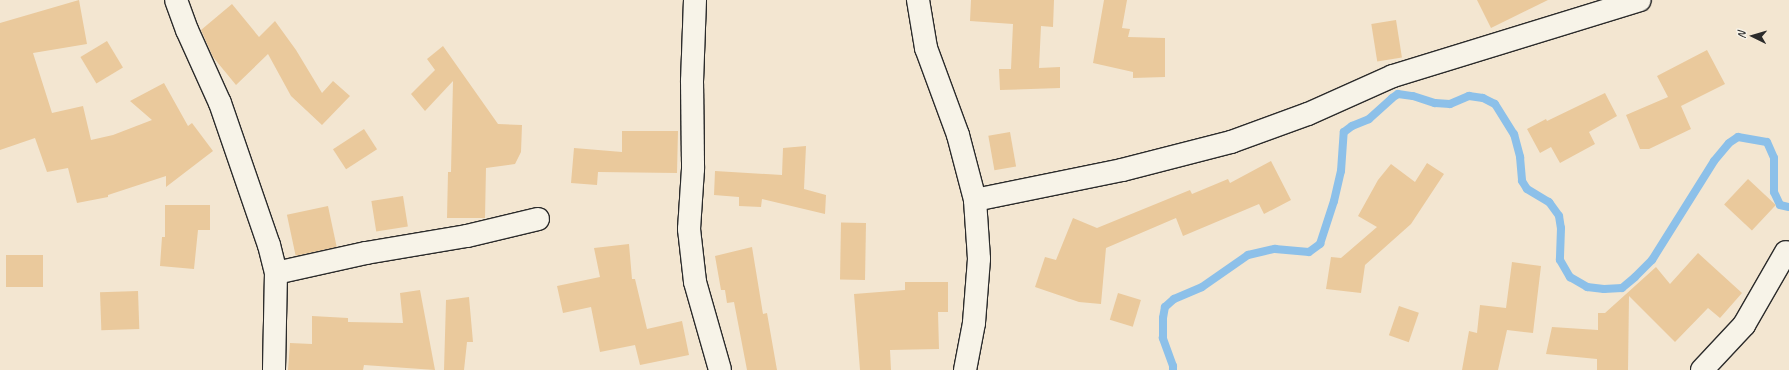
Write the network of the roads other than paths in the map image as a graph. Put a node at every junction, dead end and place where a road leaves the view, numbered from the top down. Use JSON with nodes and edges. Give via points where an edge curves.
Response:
{"nodes":[{"id":1,"x":176,"y":0,"type":"edge"},
{"id":2,"x":695,"y":0,"type":"edge"},
{"id":3,"x":918,"y":0,"type":"edge"},
{"id":4,"x":1640,"y":0,"type":"edge"},
{"id":5,"x":975,"y":200,"type":"junction"},
{"id":6,"x":538,"y":219,"type":"dead end"},
{"id":7,"x":1786,"y":252,"type":"dead end"},
{"id":8,"x":276,"y":273,"type":"junction"},
{"id":9,"x":274,"y":370,"type":"edge"},
{"id":10,"x":720,"y":370,"type":"edge"},
{"id":11,"x":965,"y":370,"type":"edge"},
{"id":12,"x":1702,"y":370,"type":"edge"}],
"edges":[{"from":1,"to":8,"type":"street","via":[[220,103],[250,185]]},
{"from":2,"to":10,"type":"street","via":[[692,81],[693,169],[689,229],[695,282]]},
{"from":3,"to":5,"type":"street","via":[[926,48],[958,135]]},
{"from":4,"to":5,"type":"street","via":[[1393,76],[1308,114],[1232,142],[1122,170]]},
{"from":5,"to":11,"type":"street","via":[[979,259],[974,323]]},
{"from":6,"to":8,"type":"street","via":[[467,236],[366,253]]},
{"from":7,"to":12,"type":"street","via":[[1744,325]]},
{"from":8,"to":9,"type":"street"}]}
